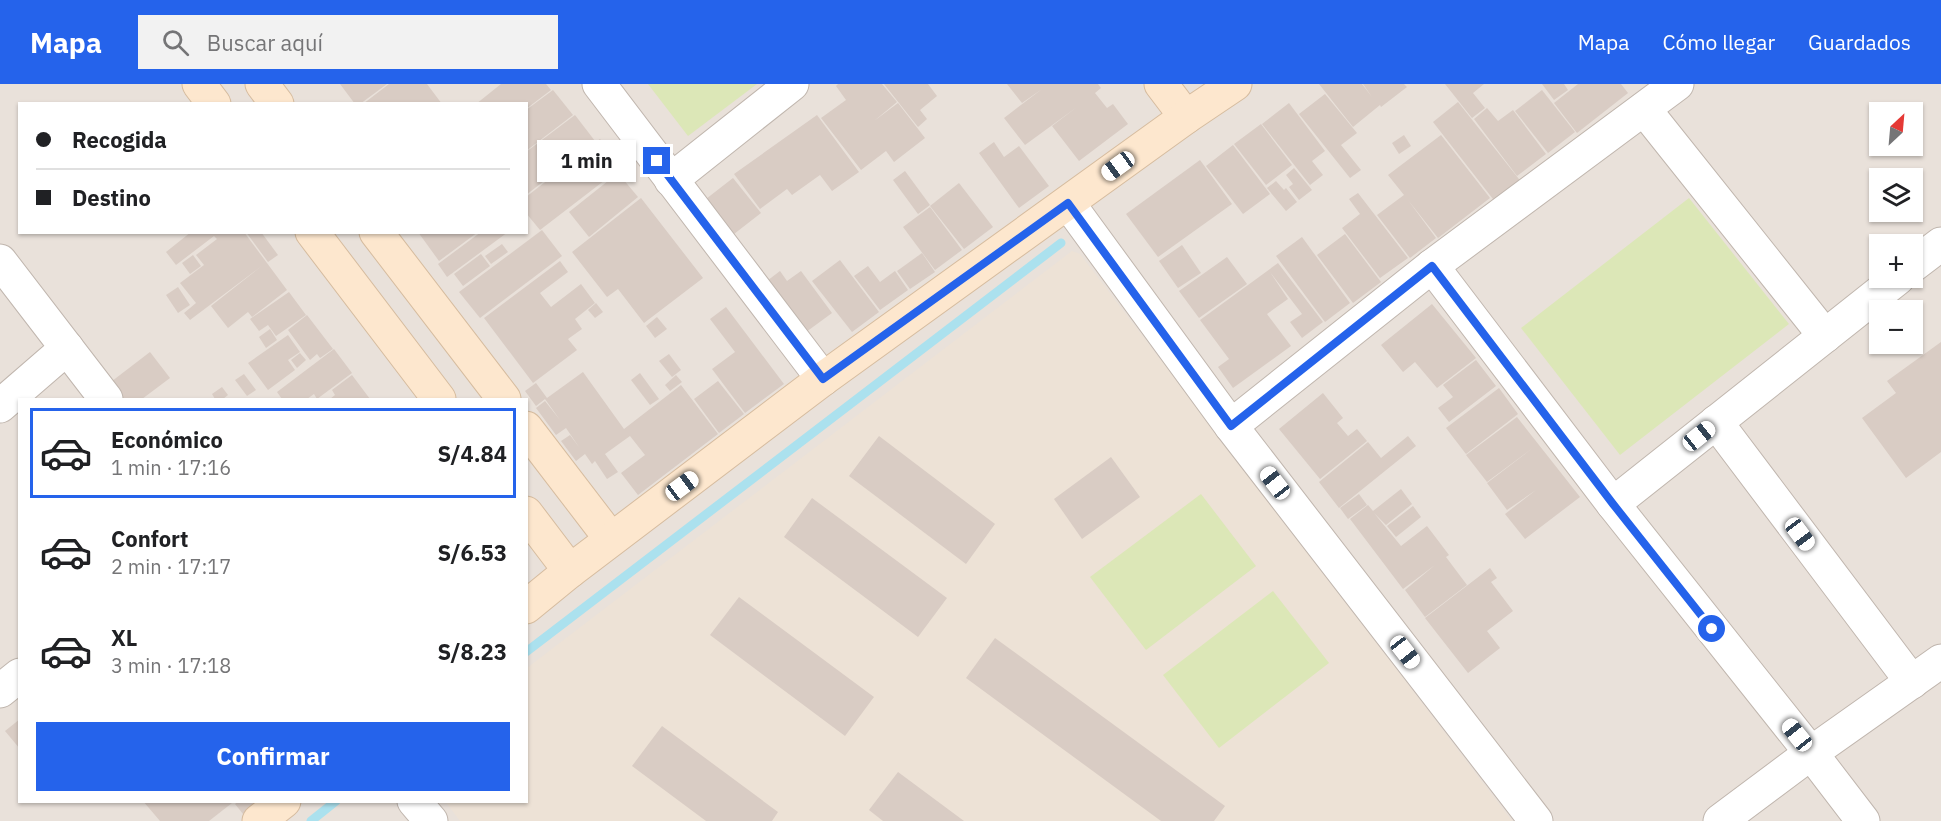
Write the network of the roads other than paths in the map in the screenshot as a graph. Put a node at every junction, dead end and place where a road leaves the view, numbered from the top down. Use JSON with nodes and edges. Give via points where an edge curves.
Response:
{"nodes":[{"id":1,"x":199,"y":84,"type":"edge"},
{"id":2,"x":262,"y":84,"type":"edge"},
{"id":3,"x":599,"y":84,"type":"edge"},
{"id":4,"x":792,"y":84,"type":"edge"},
{"id":5,"x":1161,"y":84,"type":"edge"},
{"id":6,"x":1235,"y":84,"type":"edge"},
{"id":7,"x":1677,"y":84,"type":"edge"},
{"id":8,"x":212,"y":102,"type":"edge"},
{"id":9,"x":276,"y":102,"type":"edge"},
{"id":10,"x":1644,"y":109,"type":"junction"},
{"id":11,"x":1186,"y":117,"type":"junction"},
{"id":12,"x":671,"y":180,"type":"junction"},
{"id":13,"x":1068,"y":203,"type":"junction"},
{"id":14,"x":314,"y":234,"type":"edge"},
{"id":15,"x":378,"y":234,"type":"edge"},
{"id":16,"x":1941,"y":244,"type":"edge"},
{"id":17,"x":1923,"y":258,"type":"edge"},
{"id":18,"x":0,"y":261,"type":"edge"},
{"id":19,"x":1432,"y":266,"type":"junction"},
{"id":20,"x":1885,"y":288,"type":"edge"},
{"id":21,"x":1825,"y":336,"type":"junction"},
{"id":22,"x":67,"y":348,"type":"junction"},
{"id":23,"x":823,"y":379,"type":"junction"},
{"id":24,"x":105,"y":398,"type":"edge"},
{"id":25,"x":439,"y":398,"type":"edge"},
{"id":26,"x":503,"y":398,"type":"edge"},
{"id":27,"x":0,"y":406,"type":"edge"},
{"id":28,"x":1716,"y":422,"type":"junction"},
{"id":29,"x":1231,"y":426,"type":"junction"},
{"id":30,"x":528,"y":431,"type":"edge"},
{"id":31,"x":1613,"y":504,"type":"junction"},
{"id":32,"x":528,"y":516,"type":"edge"},
{"id":33,"x":611,"y":539,"type":"junction"},
{"id":34,"x":570,"y":571,"type":"junction"},
{"id":35,"x":528,"y":604,"type":"edge"},
{"id":36,"x":1941,"y":661,"type":"edge"},
{"id":37,"x":18,"y":676,"type":"edge"},
{"id":38,"x":1912,"y":682,"type":"junction"},
{"id":39,"x":0,"y":690,"type":"edge"},
{"id":40,"x":1811,"y":753,"type":"junction"},
{"id":41,"x":282,"y":803,"type":"edge"},
{"id":42,"x":416,"y":803,"type":"edge"},
{"id":43,"x":259,"y":821,"type":"edge"},
{"id":44,"x":431,"y":821,"type":"edge"},
{"id":45,"x":1536,"y":821,"type":"edge"},
{"id":46,"x":1720,"y":821,"type":"edge"},
{"id":47,"x":1863,"y":821,"type":"edge"}],
"edges":[{"from":1,"to":8,"type":"street"},
{"from":2,"to":9,"type":"street"},
{"from":3,"to":12,"type":"street"},
{"from":4,"to":12,"type":"street"},
{"from":5,"to":11,"type":"street"},
{"from":6,"to":11,"type":"street"},
{"from":7,"to":10,"type":"street"},
{"from":10,"to":19,"type":"street"},
{"from":10,"to":21,"type":"street"},
{"from":11,"to":13,"type":"street"},
{"from":12,"to":23,"type":"street"},
{"from":13,"to":23,"type":"street"},
{"from":13,"to":29,"type":"street"},
{"from":14,"to":25,"type":"street"},
{"from":15,"to":26,"type":"street"},
{"from":16,"to":17,"type":"street"},
{"from":18,"to":22,"type":"street"},
{"from":19,"to":29,"type":"street"},
{"from":19,"to":31,"type":"street"},
{"from":20,"to":21,"type":"street"},
{"from":21,"to":28,"type":"street"},
{"from":22,"to":24,"type":"street"},
{"from":22,"to":27,"type":"street"},
{"from":23,"to":33,"type":"street"},
{"from":28,"to":31,"type":"street"},
{"from":28,"to":38,"type":"street"},
{"from":29,"to":45,"type":"street"},
{"from":30,"to":33,"type":"street"},
{"from":31,"to":40,"type":"street"},
{"from":32,"to":34,"type":"street"},
{"from":33,"to":34,"type":"street"},
{"from":34,"to":35,"type":"street"},
{"from":36,"to":38,"type":"street"},
{"from":37,"to":39,"type":"street"},
{"from":38,"to":40,"type":"street"},
{"from":40,"to":46,"type":"street"},
{"from":40,"to":47,"type":"street"},
{"from":41,"to":43,"type":"street"},
{"from":42,"to":44,"type":"street"}]}
